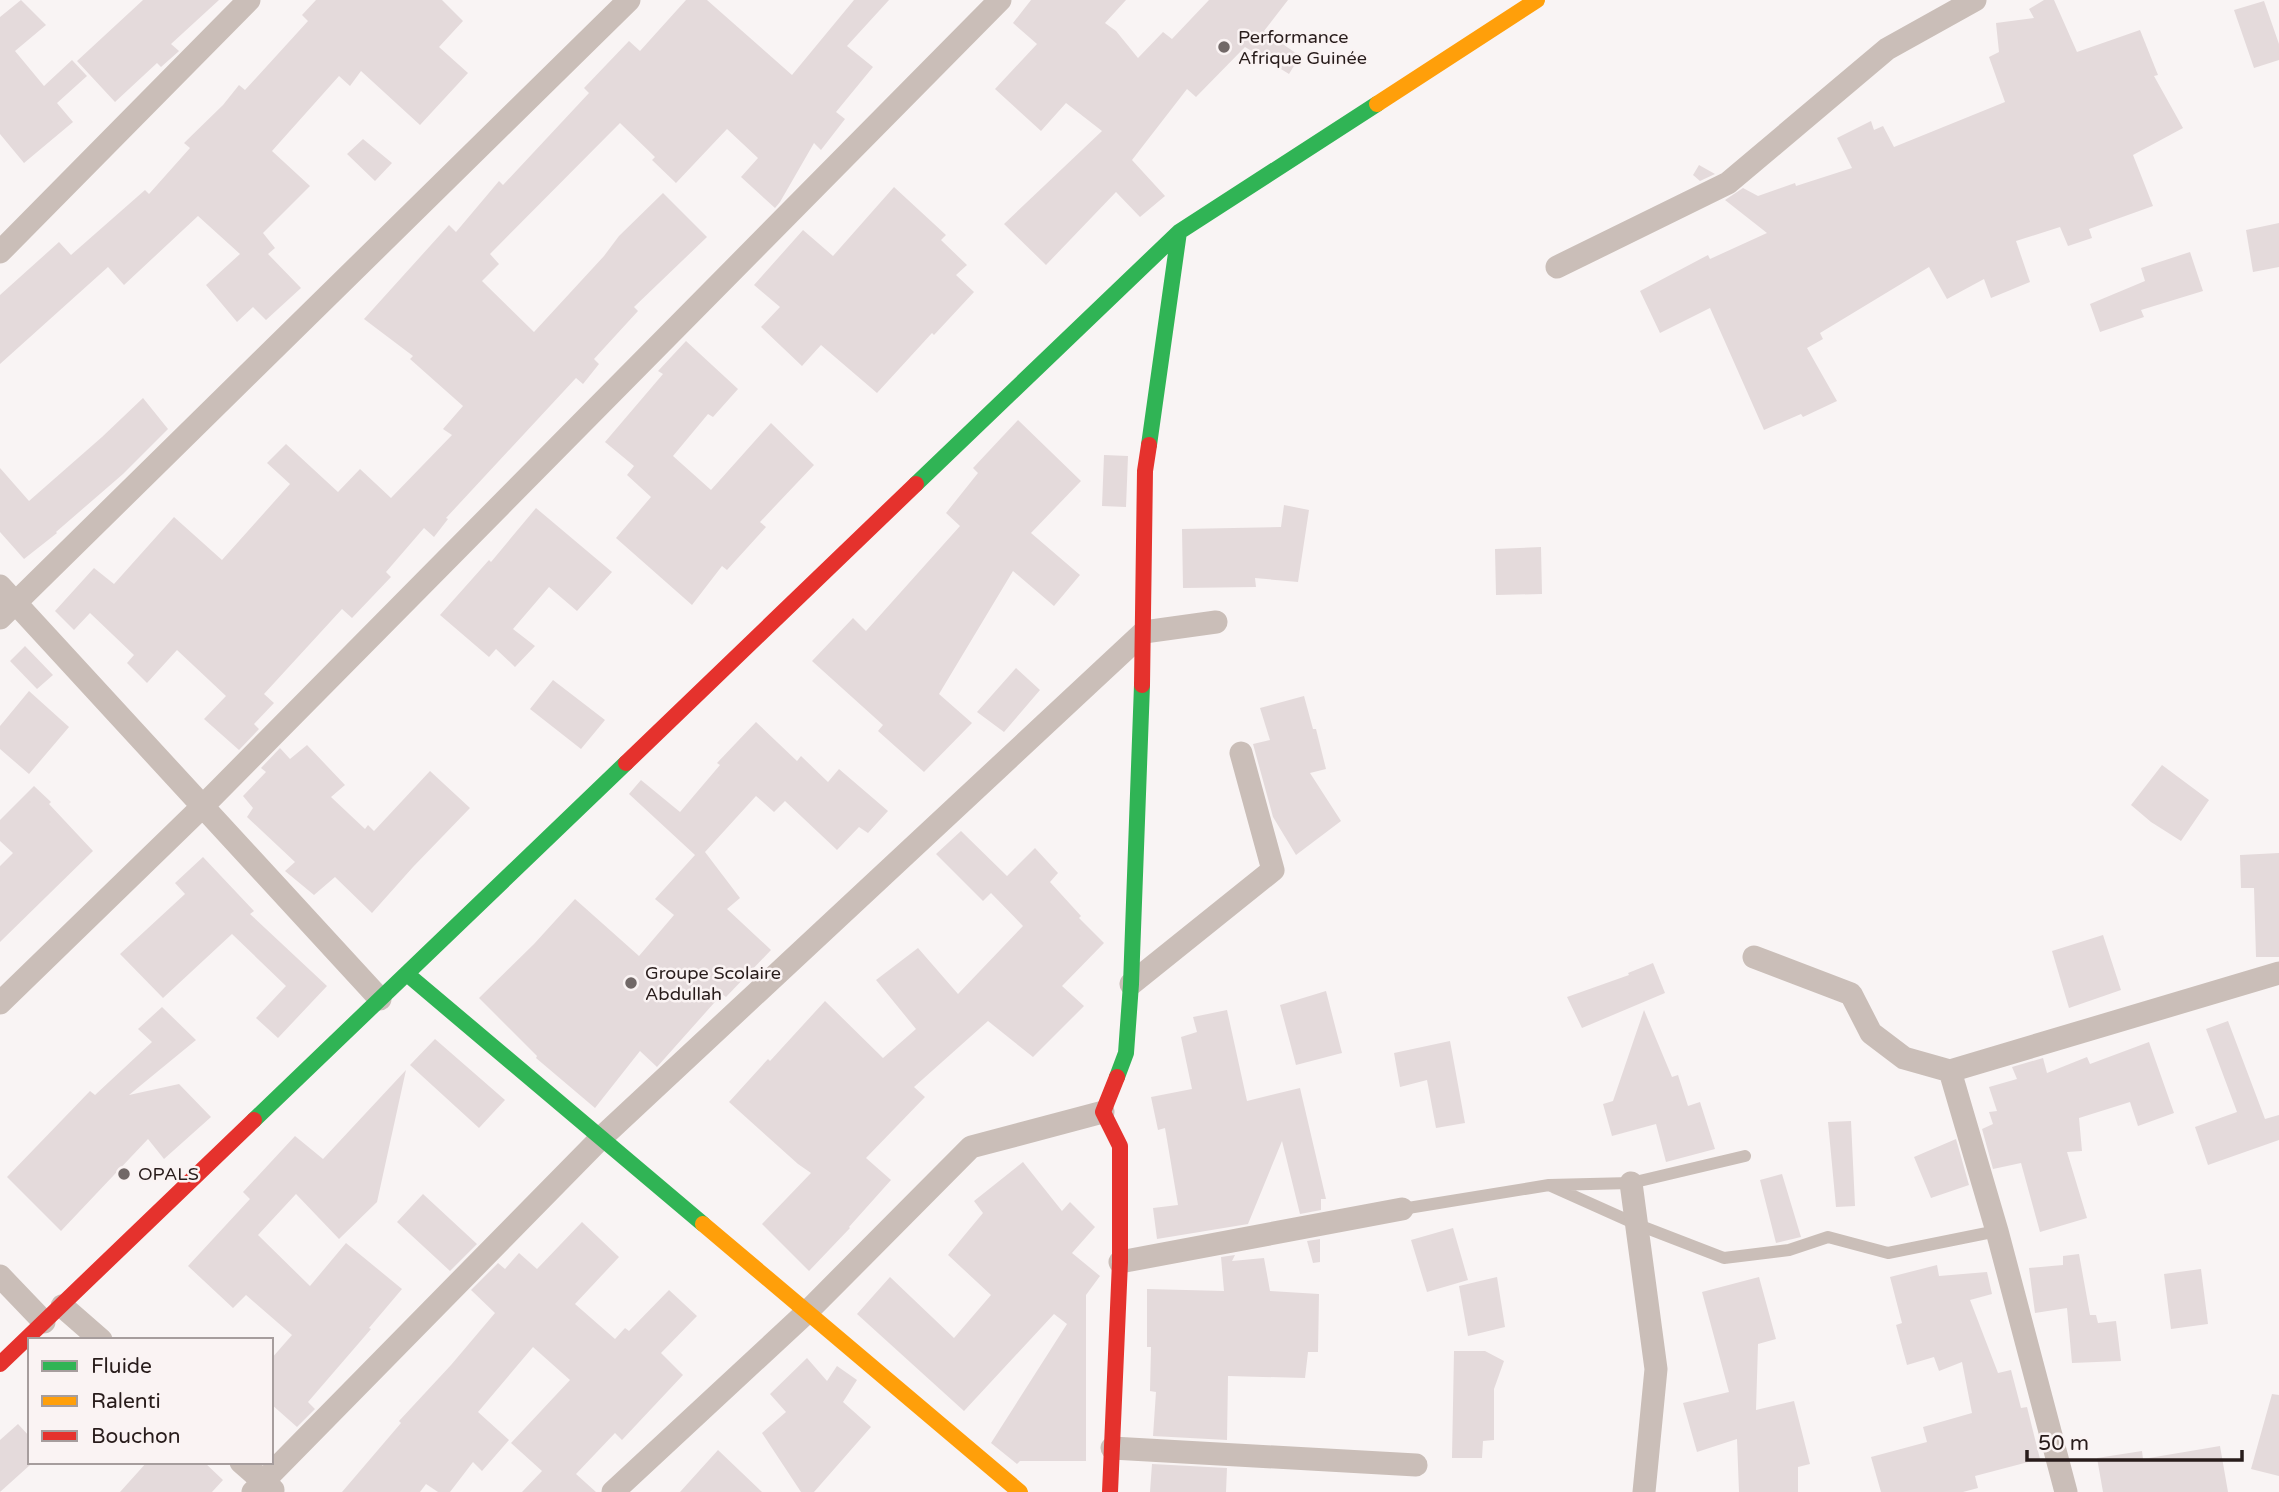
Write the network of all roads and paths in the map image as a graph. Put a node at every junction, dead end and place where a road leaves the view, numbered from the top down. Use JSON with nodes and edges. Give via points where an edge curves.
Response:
{"nodes":[{"id":1,"x":249,"y":0,"type":"edge"},
{"id":2,"x":629,"y":0,"type":"edge"},
{"id":3,"x":1000,"y":0,"type":"edge"},
{"id":4,"x":1537,"y":0,"type":"edge"},
{"id":5,"x":1975,"y":0,"type":"edge"},
{"id":6,"x":1179,"y":232,"type":"junction"},
{"id":7,"x":0,"y":252,"type":"edge"},
{"id":8,"x":1557,"y":267,"type":"dead end"},
{"id":9,"x":5,"y":602,"type":"edge"},
{"id":10,"x":1216,"y":622,"type":"dead end"},
{"id":11,"x":1144,"y":632,"type":"junction"},
{"id":12,"x":1241,"y":753,"type":"dead end"},
{"id":13,"x":203,"y":806,"type":"junction"},
{"id":14,"x":1754,"y":957,"type":"dead end"},
{"id":15,"x":2279,"y":973,"type":"edge"},
{"id":16,"x":407,"y":974,"type":"junction"},
{"id":17,"x":1131,"y":984,"type":"junction"},
{"id":18,"x":380,"y":999,"type":"junction"},
{"id":19,"x":0,"y":1003,"type":"edge"},
{"id":20,"x":1951,"y":1071,"type":"junction"},
{"id":21,"x":1103,"y":1112,"type":"junction"},
{"id":22,"x":601,"y":1138,"type":"junction"},
{"id":23,"x":1745,"y":1156,"type":"dead end"},
{"id":24,"x":1630,"y":1183,"type":"junction"},
{"id":25,"x":1549,"y":1185,"type":"junction"},
{"id":26,"x":1402,"y":1209,"type":"joint"},
{"id":27,"x":1636,"y":1224,"type":"junction"},
{"id":28,"x":1997,"y":1231,"type":"junction"},
{"id":29,"x":1120,"y":1262,"type":"junction"},
{"id":30,"x":0,"y":1276,"type":"edge"},
{"id":31,"x":62,"y":1306,"type":"junction"},
{"id":32,"x":807,"y":1312,"type":"junction"},
{"id":33,"x":44,"y":1322,"type":"junction"},
{"id":34,"x":99,"y":1338,"type":"edge"},
{"id":35,"x":0,"y":1364,"type":"edge"},
{"id":36,"x":1112,"y":1448,"type":"junction"},
{"id":37,"x":243,"y":1464,"type":"edge"},
{"id":38,"x":1416,"y":1465,"type":"dead end"},
{"id":39,"x":264,"y":1489,"type":"edge"},
{"id":40,"x":1008,"y":1489,"type":"edge"},
{"id":41,"x":613,"y":1492,"type":"edge"},
{"id":42,"x":1110,"y":1492,"type":"edge"},
{"id":43,"x":1644,"y":1492,"type":"edge"},
{"id":44,"x":2066,"y":1492,"type":"edge"}],
"edges":[{"from":1,"to":7,"type":"street"},
{"from":2,"to":9,"type":"street"},
{"from":3,"to":13,"type":"street"},
{"from":4,"to":6,"type":"street"},
{"from":5,"to":8,"type":"street","via":[[1887,49],[1728,183]]},
{"from":6,"to":11,"type":"street","via":[[1145,471]]},
{"from":6,"to":16,"type":"street"},
{"from":9,"to":13,"type":"street"},
{"from":10,"to":11,"type":"street"},
{"from":11,"to":17,"type":"street"},
{"from":11,"to":22,"type":"street"},
{"from":12,"to":17,"type":"street","via":[[1273,870]]},
{"from":13,"to":18,"type":"street"},
{"from":13,"to":19,"type":"street"},
{"from":14,"to":20,"type":"street","via":[[1852,994],[1871,1033],[1904,1058]]},
{"from":15,"to":20,"type":"street"},
{"from":16,"to":18,"type":"street"},
{"from":16,"to":22,"type":"street"},
{"from":17,"to":21,"type":"street","via":[[1126,1053]]},
{"from":18,"to":31,"type":"street"},
{"from":20,"to":28,"type":"street"},
{"from":21,"to":29,"type":"street","via":[[1120,1146]]},
{"from":21,"to":32,"type":"street","via":[[971,1147]]},
{"from":22,"to":32,"type":"street"},
{"from":22,"to":39,"type":"street"},
{"from":23,"to":24,"type":"lane"},
{"from":24,"to":25,"type":"lane"},
{"from":24,"to":27,"type":"street"},
{"from":25,"to":26,"type":"lane"},
{"from":25,"to":27,"type":"lane"},
{"from":26,"to":29,"type":"street"},
{"from":27,"to":28,"type":"lane","via":[[1724,1258],[1789,1250],[1828,1237],[1888,1253]]},
{"from":27,"to":43,"type":"street","via":[[1656,1369]]},
{"from":28,"to":44,"type":"street"},
{"from":29,"to":36,"type":"street"},
{"from":30,"to":33,"type":"street"},
{"from":31,"to":33,"type":"street"},
{"from":31,"to":34,"type":"street"},
{"from":32,"to":40,"type":"street"},
{"from":32,"to":41,"type":"street"},
{"from":33,"to":35,"type":"street"},
{"from":36,"to":38,"type":"street"},
{"from":36,"to":42,"type":"street"},
{"from":37,"to":39,"type":"street"}]}
